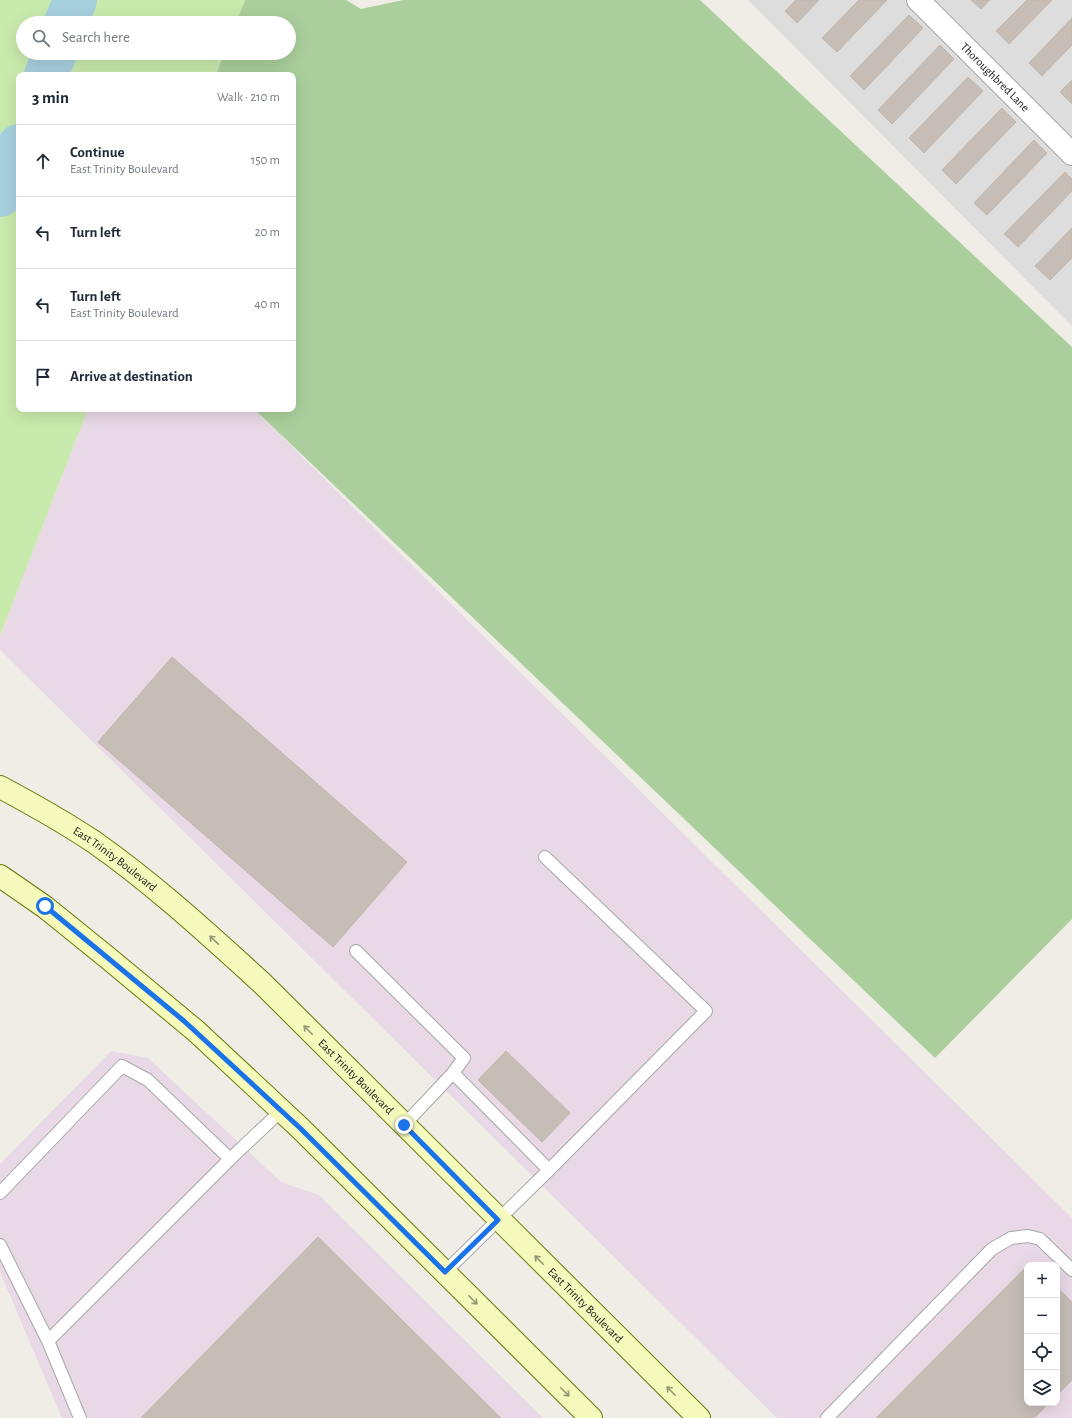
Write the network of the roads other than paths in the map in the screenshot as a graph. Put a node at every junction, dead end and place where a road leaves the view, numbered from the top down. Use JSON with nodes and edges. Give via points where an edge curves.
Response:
{"nodes":[{"id":1,"x":918,"y":0,"type":"edge"},
{"id":2,"x":1072,"y":154,"type":"edge"},
{"id":3,"x":0,"y":787,"type":"edge"},
{"id":4,"x":545,"y":857,"type":"dead end"},
{"id":5,"x":0,"y":876,"type":"edge"},
{"id":6,"x":356,"y":951,"type":"dead end"},
{"id":7,"x":453,"y":1073,"type":"junction"},
{"id":8,"x":282,"y":1110,"type":"junction"},
{"id":9,"x":404,"y":1125,"type":"junction"},
{"id":10,"x":230,"y":1159,"type":"junction"},
{"id":11,"x":550,"y":1170,"type":"junction"},
{"id":12,"x":0,"y":1193,"type":"edge"},
{"id":13,"x":498,"y":1220,"type":"junction"},
{"id":14,"x":0,"y":1245,"type":"edge"},
{"id":15,"x":1072,"y":1270,"type":"edge"},
{"id":16,"x":445,"y":1272,"type":"junction"},
{"id":17,"x":48,"y":1341,"type":"junction"},
{"id":18,"x":80,"y":1418,"type":"edge"},
{"id":19,"x":591,"y":1418,"type":"edge"},
{"id":20,"x":699,"y":1418,"type":"edge"},
{"id":21,"x":827,"y":1418,"type":"edge"}],
"edges":[{"from":1,"to":2,"type":"street","name":"Thoroughbred Lane"},
{"from":9,"to":3,"type":"main road","name":"East Trinity Boulevard","one_way":true,"via":[[262,983],[168,900],[95,842],[41,808]]},
{"from":4,"to":11,"type":"lane","via":[[706,1011]]},
{"from":5,"to":8,"type":"main road","via":[[45,906],[184,1021]]},
{"from":6,"to":7,"type":"lane","via":[[464,1058]]},
{"from":7,"to":9,"type":"lane"},
{"from":7,"to":11,"type":"lane"},
{"from":8,"to":10,"type":"lane"},
{"from":8,"to":16,"type":"main road"},
{"from":9,"to":13,"type":"main road","name":"East Trinity Boulevard"},
{"from":10,"to":12,"type":"lane","via":[[148,1080],[122,1066]]},
{"from":10,"to":17,"type":"lane"},
{"from":11,"to":13,"type":"lane"},
{"from":13,"to":16,"type":"lane"},
{"from":20,"to":13,"type":"main road","name":"East Trinity Boulevard","one_way":true},
{"from":14,"to":17,"type":"lane"},
{"from":15,"to":21,"type":"lane","via":[[1040,1239],[1028,1236],[1011,1238],[992,1249]]},
{"from":16,"to":19,"type":"main road","one_way":true},
{"from":17,"to":18,"type":"lane"}]}
